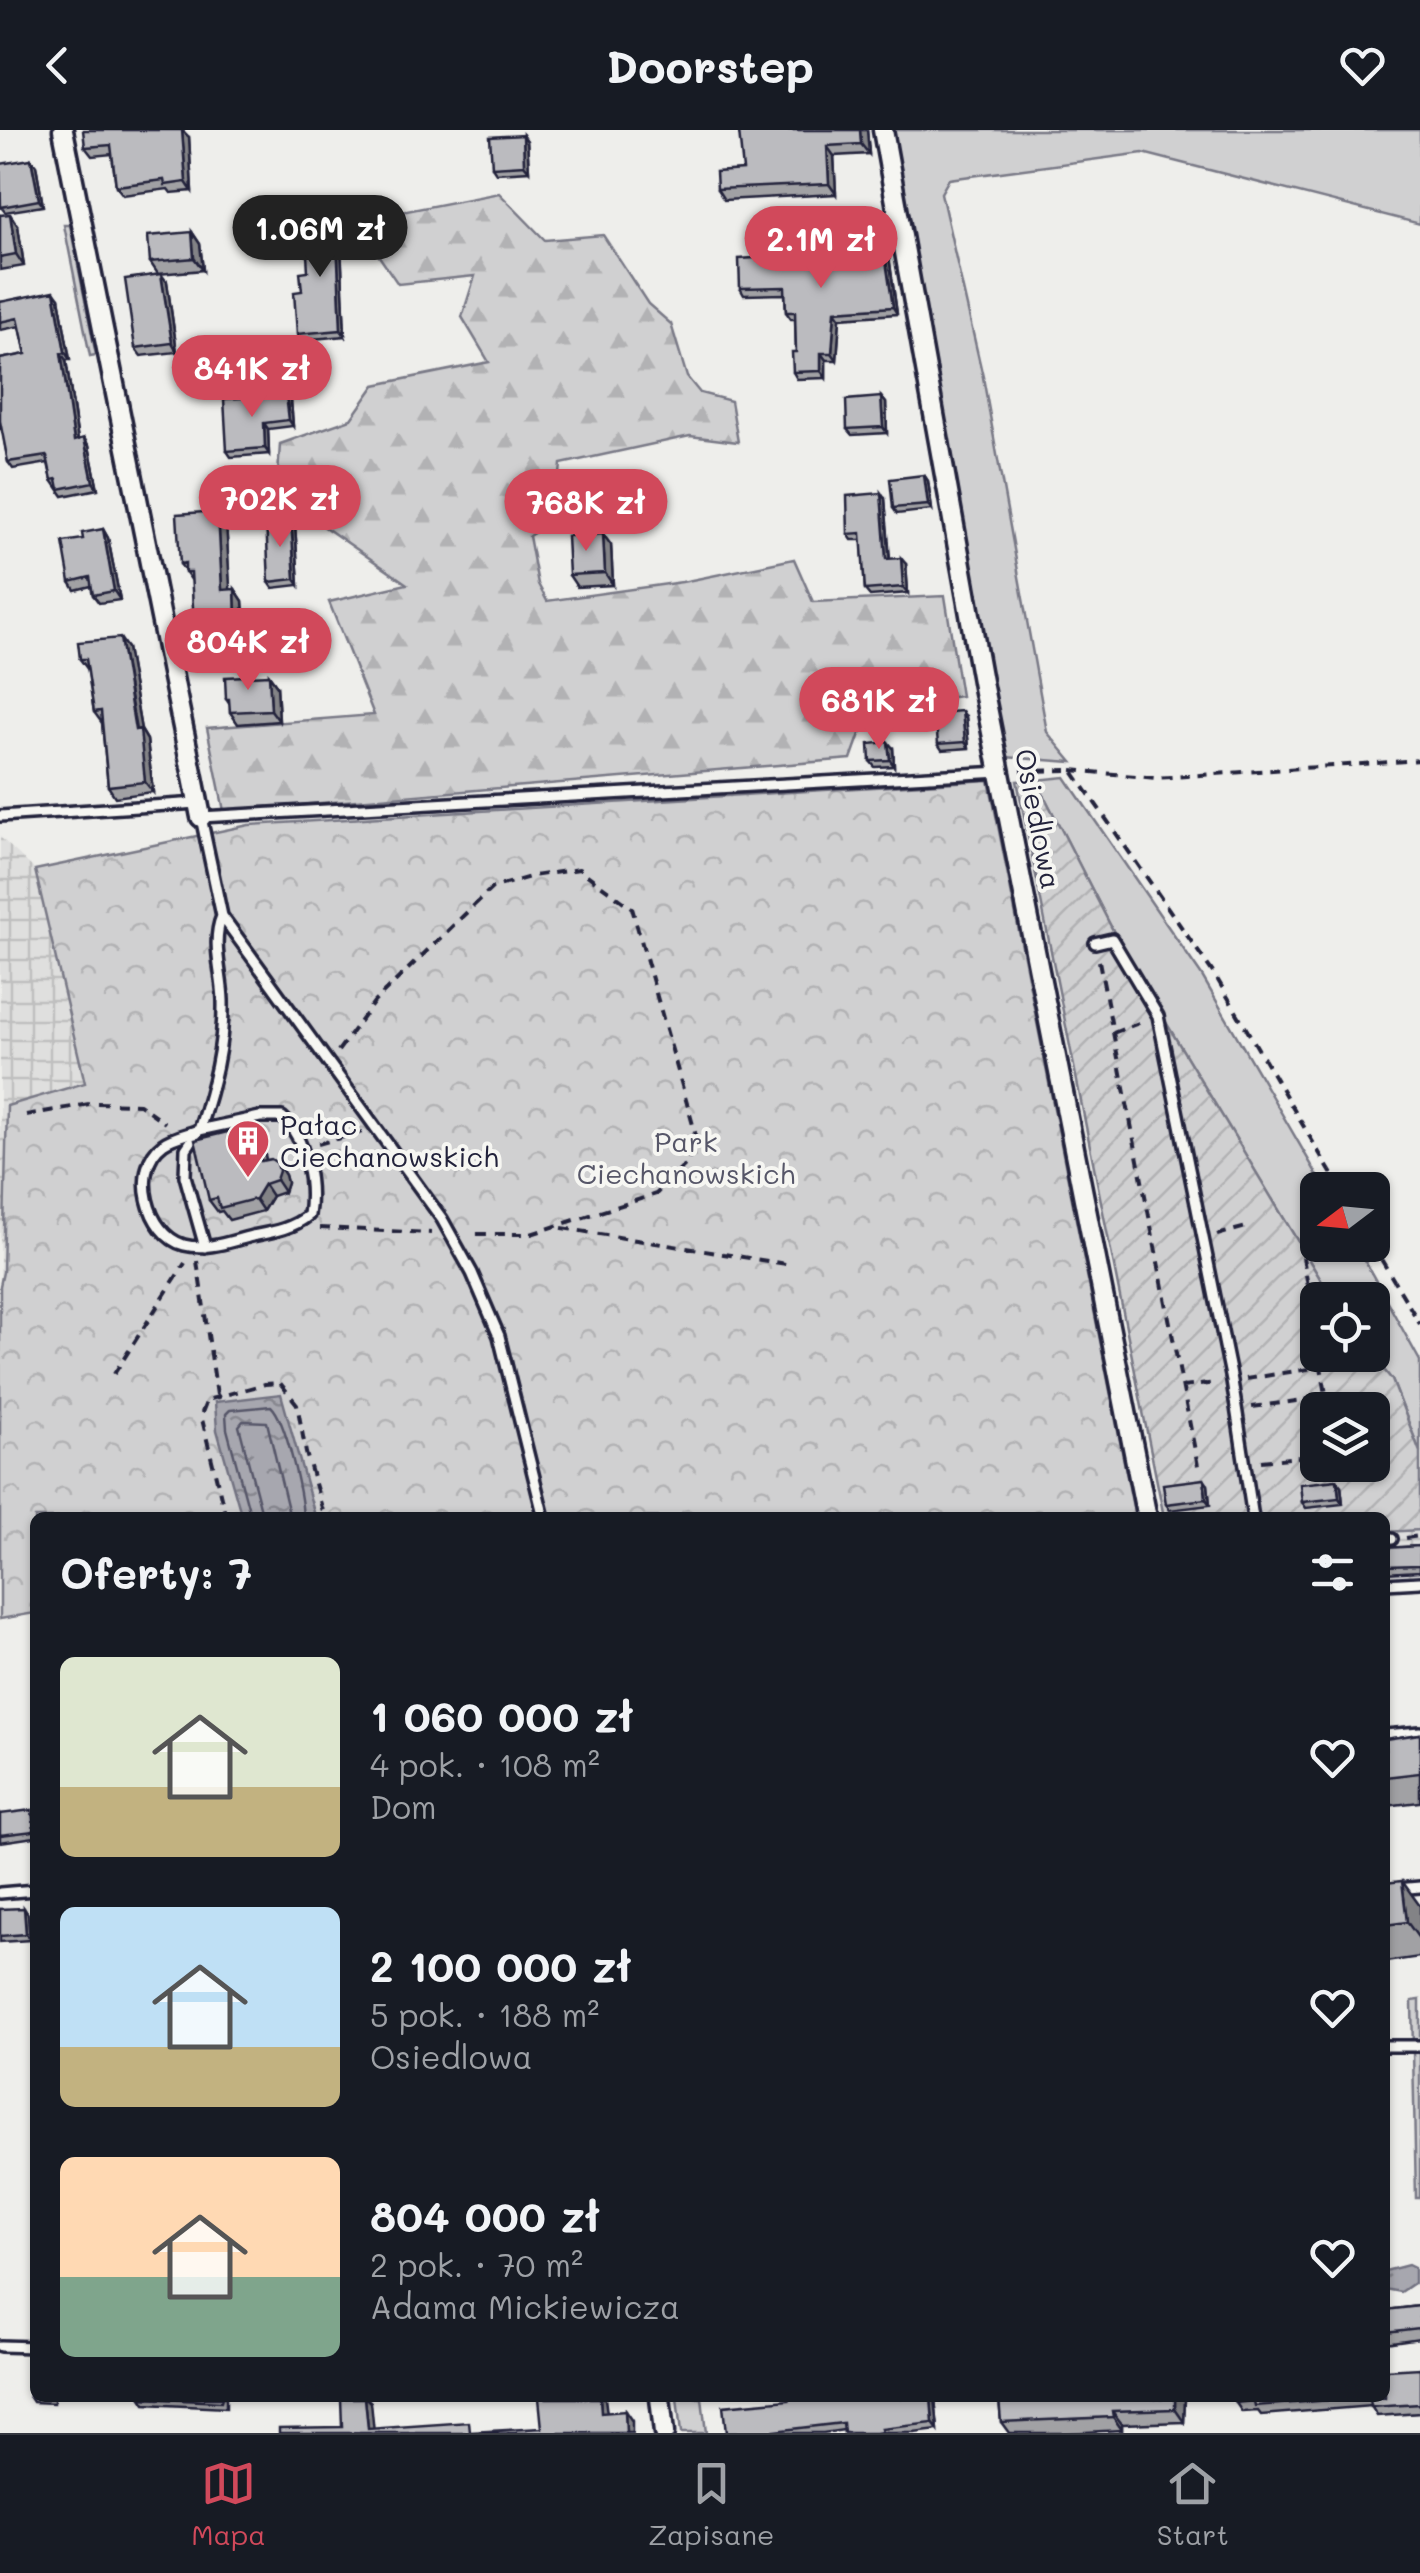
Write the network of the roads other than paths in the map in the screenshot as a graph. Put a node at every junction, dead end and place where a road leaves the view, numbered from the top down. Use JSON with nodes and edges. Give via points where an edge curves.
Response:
{"nodes":[{"id":1,"x":62,"y":130,"type":"edge"},
{"id":2,"x":883,"y":130,"type":"edge"},
{"id":3,"x":1000,"y":772,"type":"junction"},
{"id":4,"x":199,"y":810,"type":"junction"},
{"id":5,"x":0,"y":816,"type":"edge"},
{"id":6,"x":222,"y":916,"type":"junction"},
{"id":7,"x":1095,"y":943,"type":"road end"},
{"id":8,"x":199,"y":1130,"type":"junction"},
{"id":9,"x":200,"y":1247,"type":"junction"},
{"id":10,"x":543,"y":1512,"type":"edge"},
{"id":11,"x":1146,"y":1512,"type":"edge"},
{"id":12,"x":1252,"y":1512,"type":"edge"},
{"id":13,"x":1420,"y":1582,"type":"edge"},
{"id":14,"x":1390,"y":1584,"type":"edge"},
{"id":15,"x":1420,"y":1732,"type":"edge"},
{"id":16,"x":1390,"y":1734,"type":"edge"},
{"id":17,"x":1420,"y":1887,"type":"edge"},
{"id":18,"x":1390,"y":1890,"type":"edge"},
{"id":19,"x":30,"y":1891,"type":"edge"},
{"id":20,"x":0,"y":1894,"type":"edge"},
{"id":21,"x":1390,"y":2046,"type":"edge"},
{"id":22,"x":1420,"y":2046,"type":"edge"},
{"id":23,"x":0,"y":2346,"type":"edge"},
{"id":24,"x":30,"y":2347,"type":"edge"},
{"id":25,"x":660,"y":2402,"type":"edge"},
{"id":26,"x":664,"y":2433,"type":"edge"}],
"edges":[{"from":1,"to":4,"type":"street"},
{"from":2,"to":3,"type":"street","name":"Osiedlowa"},
{"from":3,"to":4,"type":"lane"},
{"from":3,"to":11,"type":"street","name":"Osiedlowa"},
{"from":4,"to":5,"type":"lane"},
{"from":4,"to":6,"type":"lane"},
{"from":6,"to":8,"type":"lane","via":[[216,930],[221,1045]]},
{"from":6,"to":10,"type":"lane","via":[[472,1274],[499,1336]]},
{"from":7,"to":12,"type":"lane","via":[[1112,939],[1158,1016]]},
{"from":8,"to":9,"type":"lane","via":[[186,1149],[186,1176]]},
{"from":8,"to":9,"type":"lane","via":[[162,1144],[146,1165],[145,1193],[160,1228],[181,1244]]},
{"from":8,"to":9,"type":"lane","via":[[282,1117],[296,1129],[312,1198],[309,1216],[296,1226]]},
{"from":13,"to":14,"type":"lane"},
{"from":15,"to":16,"type":"lane"},
{"from":17,"to":18,"type":"lane"},
{"from":19,"to":20,"type":"lane"},
{"from":21,"to":22,"type":"lane"},
{"from":23,"to":24,"type":"lane"},
{"from":25,"to":26,"type":"street"}]}
